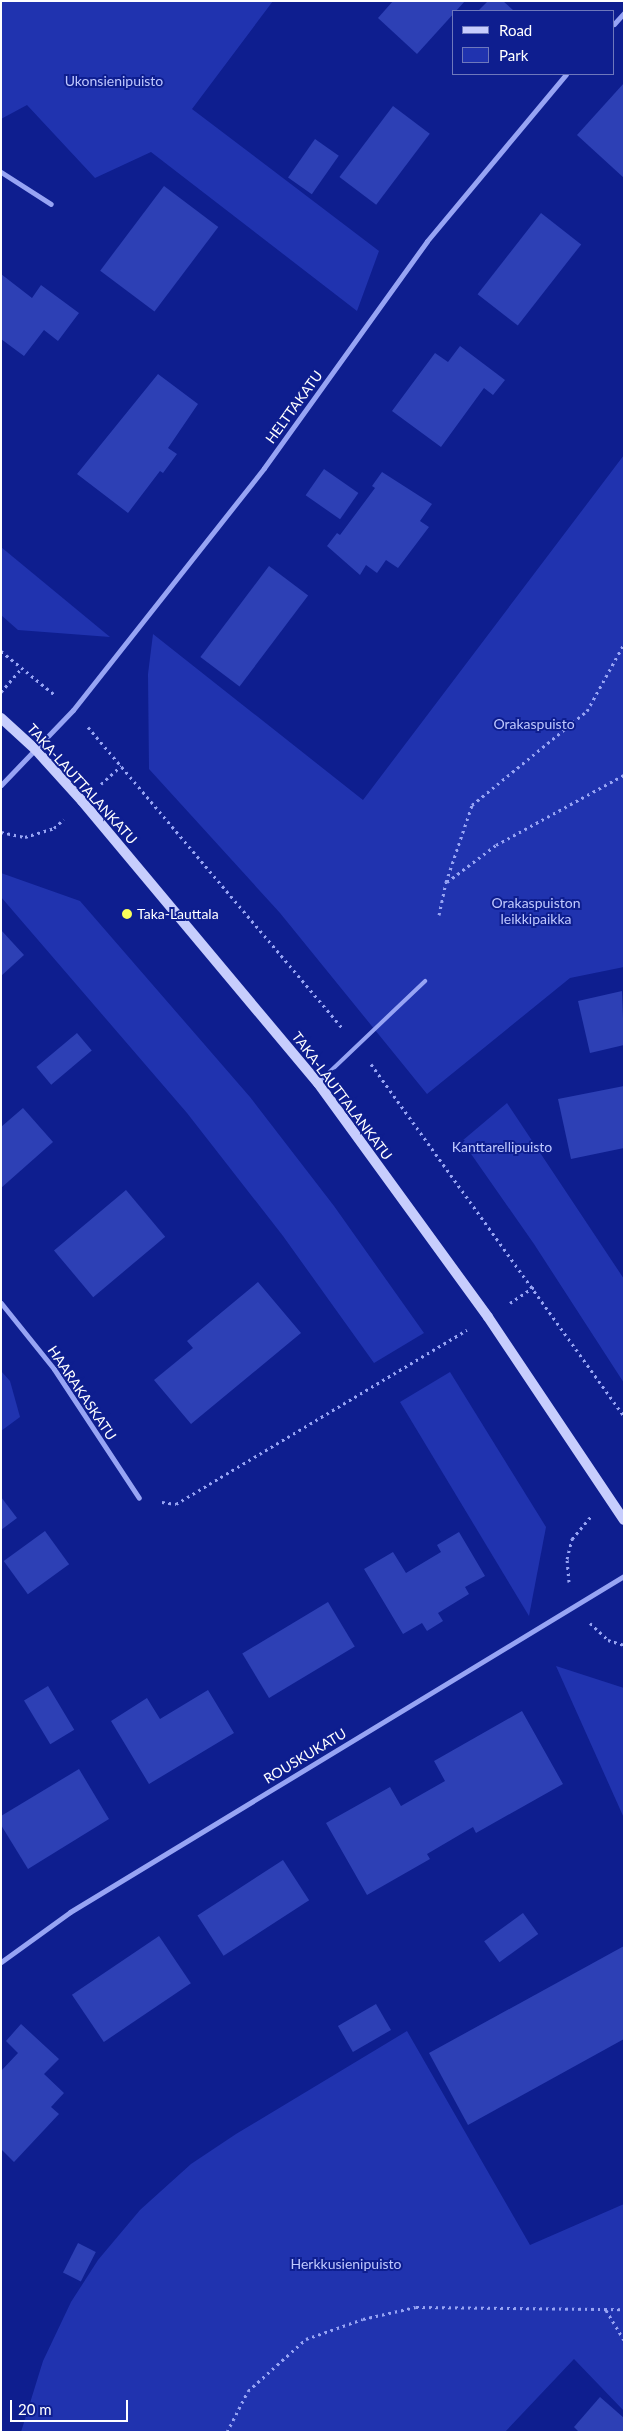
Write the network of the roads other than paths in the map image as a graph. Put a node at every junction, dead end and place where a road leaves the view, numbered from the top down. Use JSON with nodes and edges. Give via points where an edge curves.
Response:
{"nodes":[{"id":1,"x":624,"y":13,"type":"edge"},
{"id":2,"x":615,"y":23,"type":"edge"},
{"id":3,"x":565,"y":75,"type":"edge"},
{"id":4,"x":1,"y":172,"type":"edge"},
{"id":5,"x":51,"y":204,"type":"dead end"},
{"id":6,"x":1,"y":718,"type":"edge"},
{"id":7,"x":35,"y":749,"type":"junction"},
{"id":8,"x":1,"y":785,"type":"edge"},
{"id":9,"x":425,"y":981,"type":"dead end"},
{"id":10,"x":318,"y":1083,"type":"junction"},
{"id":11,"x":1,"y":1303,"type":"edge"},
{"id":12,"x":139,"y":1498,"type":"road end"},
{"id":13,"x":624,"y":1520,"type":"edge"},
{"id":14,"x":624,"y":1576,"type":"edge"},
{"id":15,"x":1,"y":1962,"type":"edge"}],
"edges":[{"from":1,"to":2,"type":"street"},
{"from":3,"to":7,"type":"street","name":"HELTTAKATU","via":[[427,241],[264,468],[73,710]]},
{"from":4,"to":5,"type":"street"},
{"from":6,"to":7,"type":"main road","name":"TAKA-LAUTTALANKATU"},
{"from":7,"to":8,"type":"street","name":"HELTTAKATU"},
{"from":7,"to":10,"type":"main road","name":"TAKA-LAUTTALANKATU"},
{"from":9,"to":10,"type":"lane","via":[[359,1048]]},
{"from":10,"to":13,"type":"main road","name":"TAKA-LAUTTALANKATU","via":[[488,1317]]},
{"from":11,"to":12,"type":"street","name":"HAARAKASKATU","via":[[54,1369]]},
{"from":14,"to":15,"type":"street","name":"ROUSKUKATU","via":[[70,1912]]}]}
